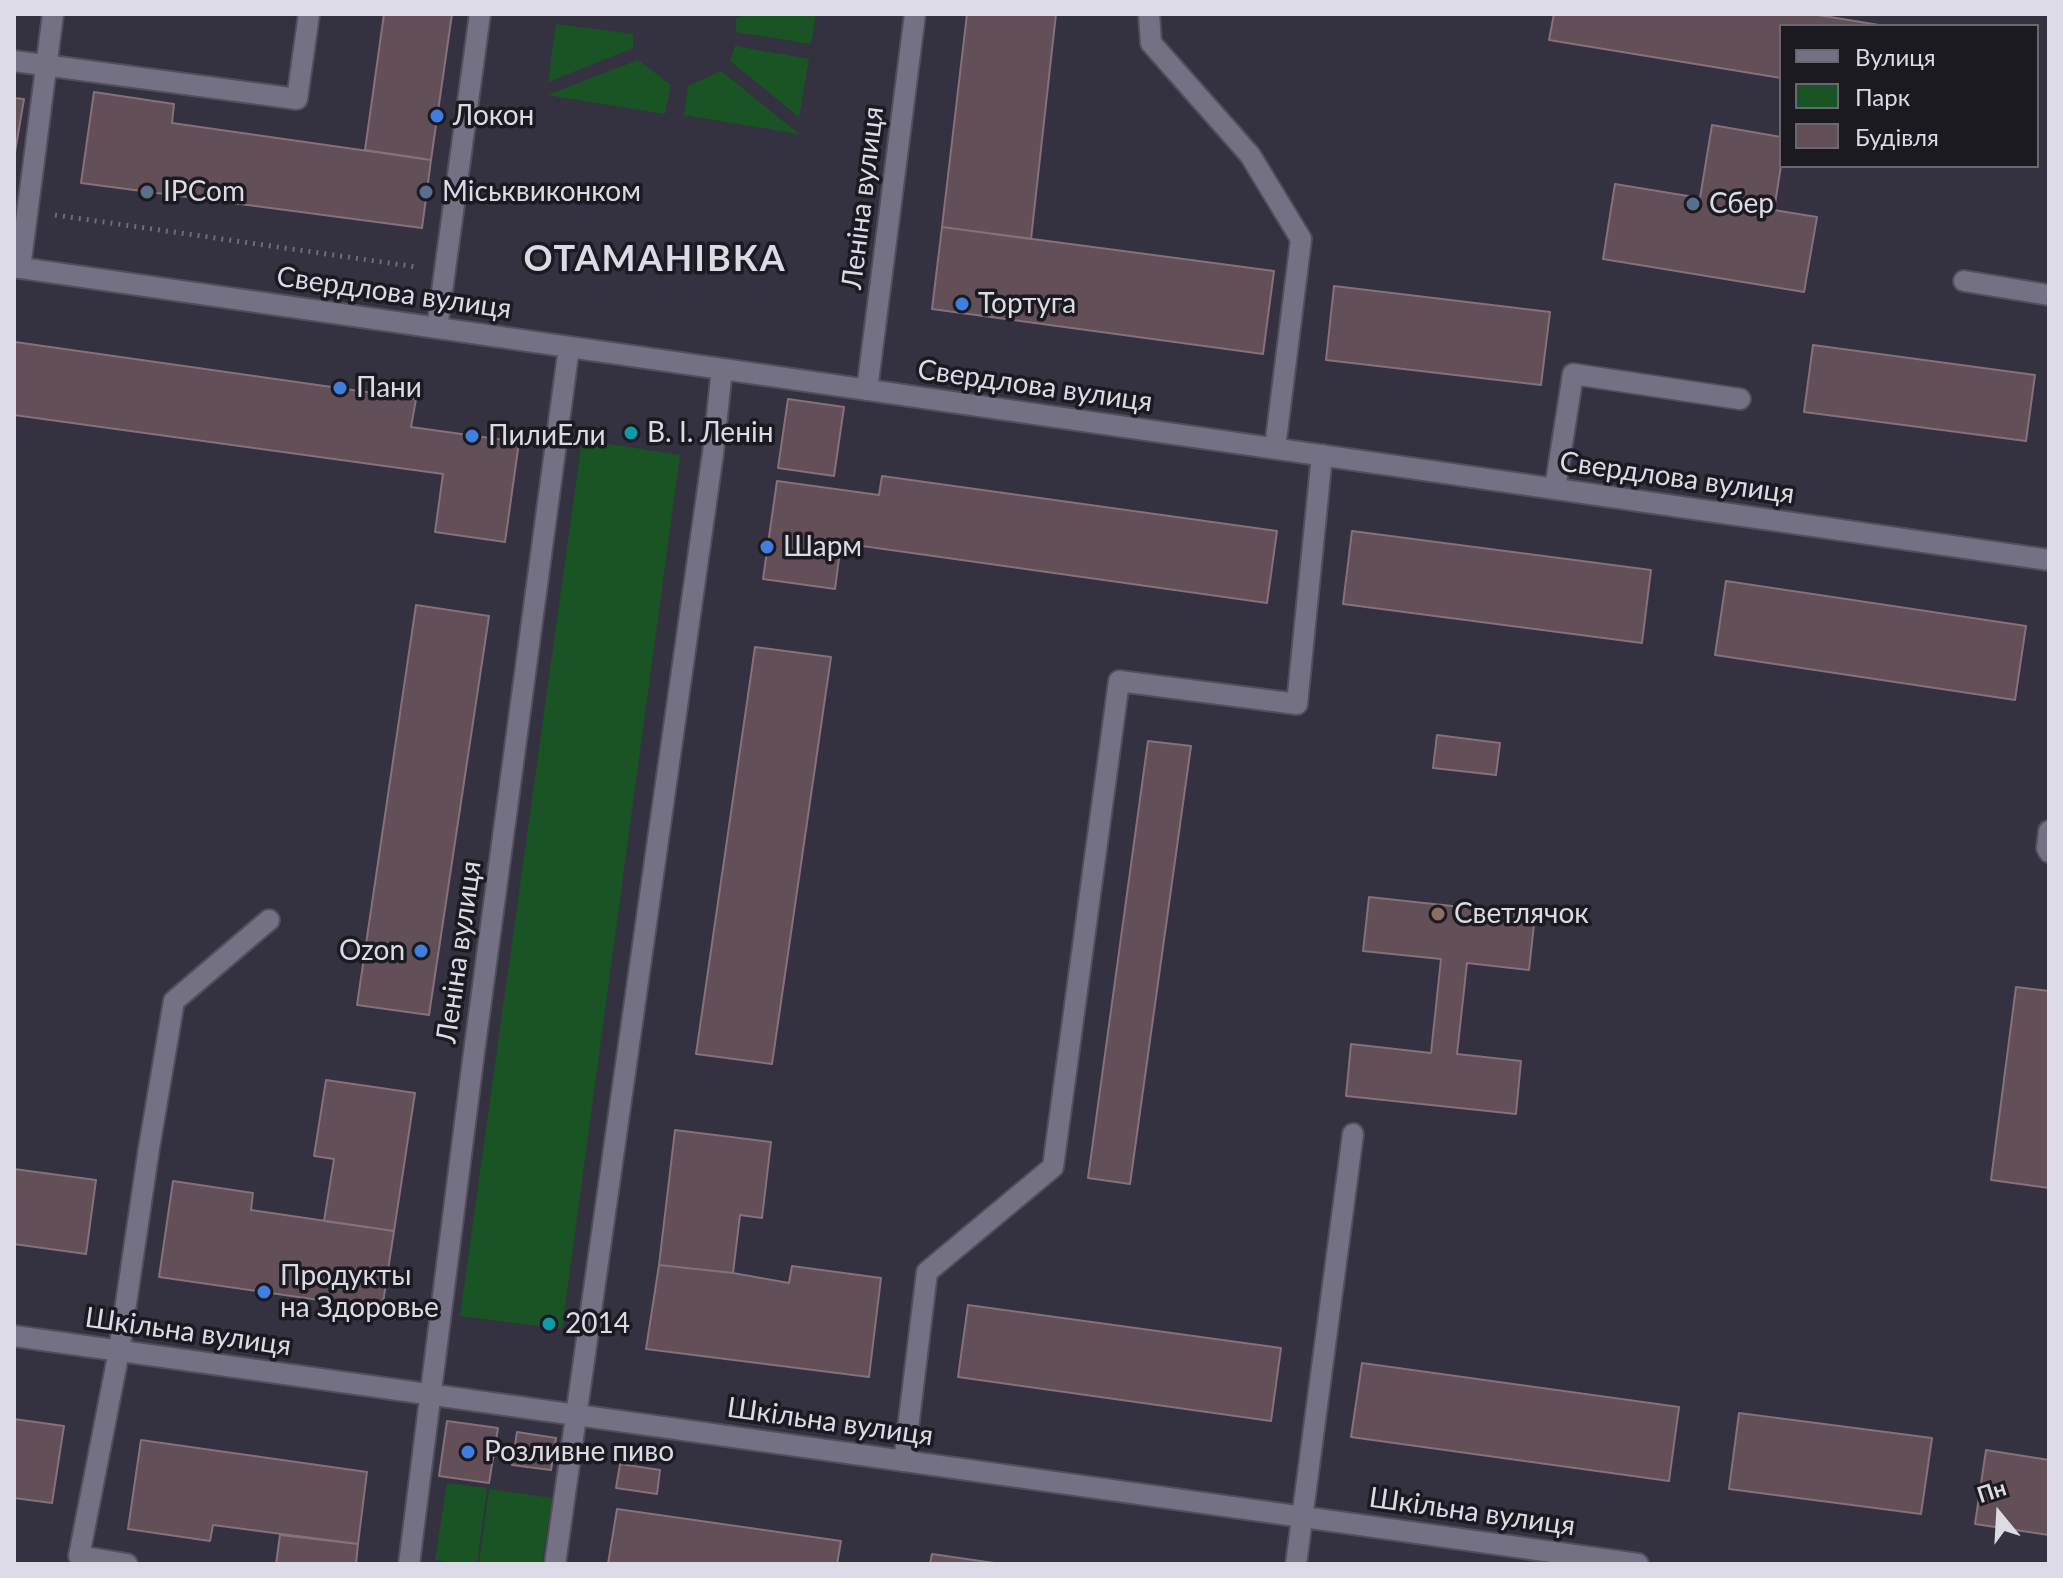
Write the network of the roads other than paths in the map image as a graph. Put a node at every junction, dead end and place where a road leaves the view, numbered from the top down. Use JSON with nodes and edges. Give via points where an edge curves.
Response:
{"nodes":[{"id":1,"x":53,"y":14,"type":"edge"},
{"id":2,"x":309,"y":14,"type":"edge"},
{"id":3,"x":480,"y":14,"type":"edge"},
{"id":4,"x":915,"y":14,"type":"edge"},
{"id":5,"x":1149,"y":14,"type":"edge"},
{"id":6,"x":14,"y":61,"type":"edge"},
{"id":7,"x":47,"y":65,"type":"junction"},
{"id":8,"x":17,"y":267,"type":"edge"},
{"id":9,"x":1964,"y":281,"type":"dead end"},
{"id":10,"x":2049,"y":295,"type":"edge"},
{"id":11,"x":437,"y":328,"type":"junction"},
{"id":12,"x":569,"y":347,"type":"junction"},
{"id":13,"x":722,"y":369,"type":"junction"},
{"id":14,"x":867,"y":390,"type":"junction"},
{"id":15,"x":1740,"y":399,"type":"dead end"},
{"id":16,"x":1275,"y":448,"type":"junction"},
{"id":17,"x":1322,"y":455,"type":"junction"},
{"id":18,"x":1555,"y":489,"type":"junction"},
{"id":19,"x":2049,"y":560,"type":"edge"},
{"id":20,"x":2049,"y":831,"type":"edge"},
{"id":21,"x":2049,"y":852,"type":"edge"},
{"id":22,"x":269,"y":920,"type":"dead end"},
{"id":23,"x":1353,"y":1134,"type":"dead end"},
{"id":24,"x":14,"y":1336,"type":"edge"},
{"id":25,"x":119,"y":1351,"type":"junction"},
{"id":26,"x":432,"y":1395,"type":"junction"},
{"id":27,"x":576,"y":1415,"type":"junction"},
{"id":28,"x":904,"y":1461,"type":"junction"},
{"id":29,"x":1301,"y":1517,"type":"junction"},
{"id":30,"x":127,"y":1564,"type":"edge"},
{"id":31,"x":409,"y":1564,"type":"edge"},
{"id":32,"x":555,"y":1564,"type":"edge"},
{"id":33,"x":1296,"y":1564,"type":"edge"},
{"id":34,"x":1638,"y":1564,"type":"edge"}],
"edges":[{"from":1,"to":7,"type":"street"},
{"from":2,"to":7,"type":"street","via":[[297,99]]},
{"from":3,"to":11,"type":"street"},
{"from":4,"to":14,"type":"street","name":"Леніна вулиця"},
{"from":5,"to":16,"type":"street","via":[[1151,43],[1250,155],[1301,239]]},
{"from":6,"to":7,"type":"street"},
{"from":7,"to":8,"type":"street"},
{"from":8,"to":11,"type":"street","name":"Свердлова вулиця"},
{"from":9,"to":10,"type":"street"},
{"from":11,"to":12,"type":"street","name":"Свердлова вулиця"},
{"from":12,"to":13,"type":"street","name":"Свердлова вулиця"},
{"from":12,"to":26,"type":"street","name":"Леніна вулиця"},
{"from":13,"to":14,"type":"street","name":"Свердлова вулиця"},
{"from":13,"to":27,"type":"street"},
{"from":14,"to":16,"type":"street","name":"Свердлова вулиця"},
{"from":15,"to":18,"type":"street","via":[[1573,374]]},
{"from":16,"to":17,"type":"street","name":"Свердлова вулиця"},
{"from":17,"to":18,"type":"street","name":"Свердлова вулиця"},
{"from":17,"to":28,"type":"street","via":[[1297,704],[1119,681],[1053,1167],[927,1272]]},
{"from":18,"to":19,"type":"street","name":"Свердлова вулиця"},
{"from":20,"to":21,"type":"street"},
{"from":22,"to":25,"type":"street","via":[[174,1001]]},
{"from":23,"to":29,"type":"street"},
{"from":24,"to":25,"type":"street","name":"Шкільна вулиця"},
{"from":25,"to":26,"type":"street","name":"Шкільна вулиця"},
{"from":25,"to":30,"type":"street","via":[[79,1556]]},
{"from":26,"to":27,"type":"street","name":"Шкільна вулиця"},
{"from":26,"to":31,"type":"street","name":"Леніна вулиця"},
{"from":27,"to":28,"type":"street","name":"Шкільна вулиця"},
{"from":27,"to":32,"type":"street"},
{"from":28,"to":29,"type":"street","name":"Шкільна вулиця"},
{"from":29,"to":33,"type":"street"},
{"from":29,"to":34,"type":"street","name":"Шкільна вулиця"}]}
